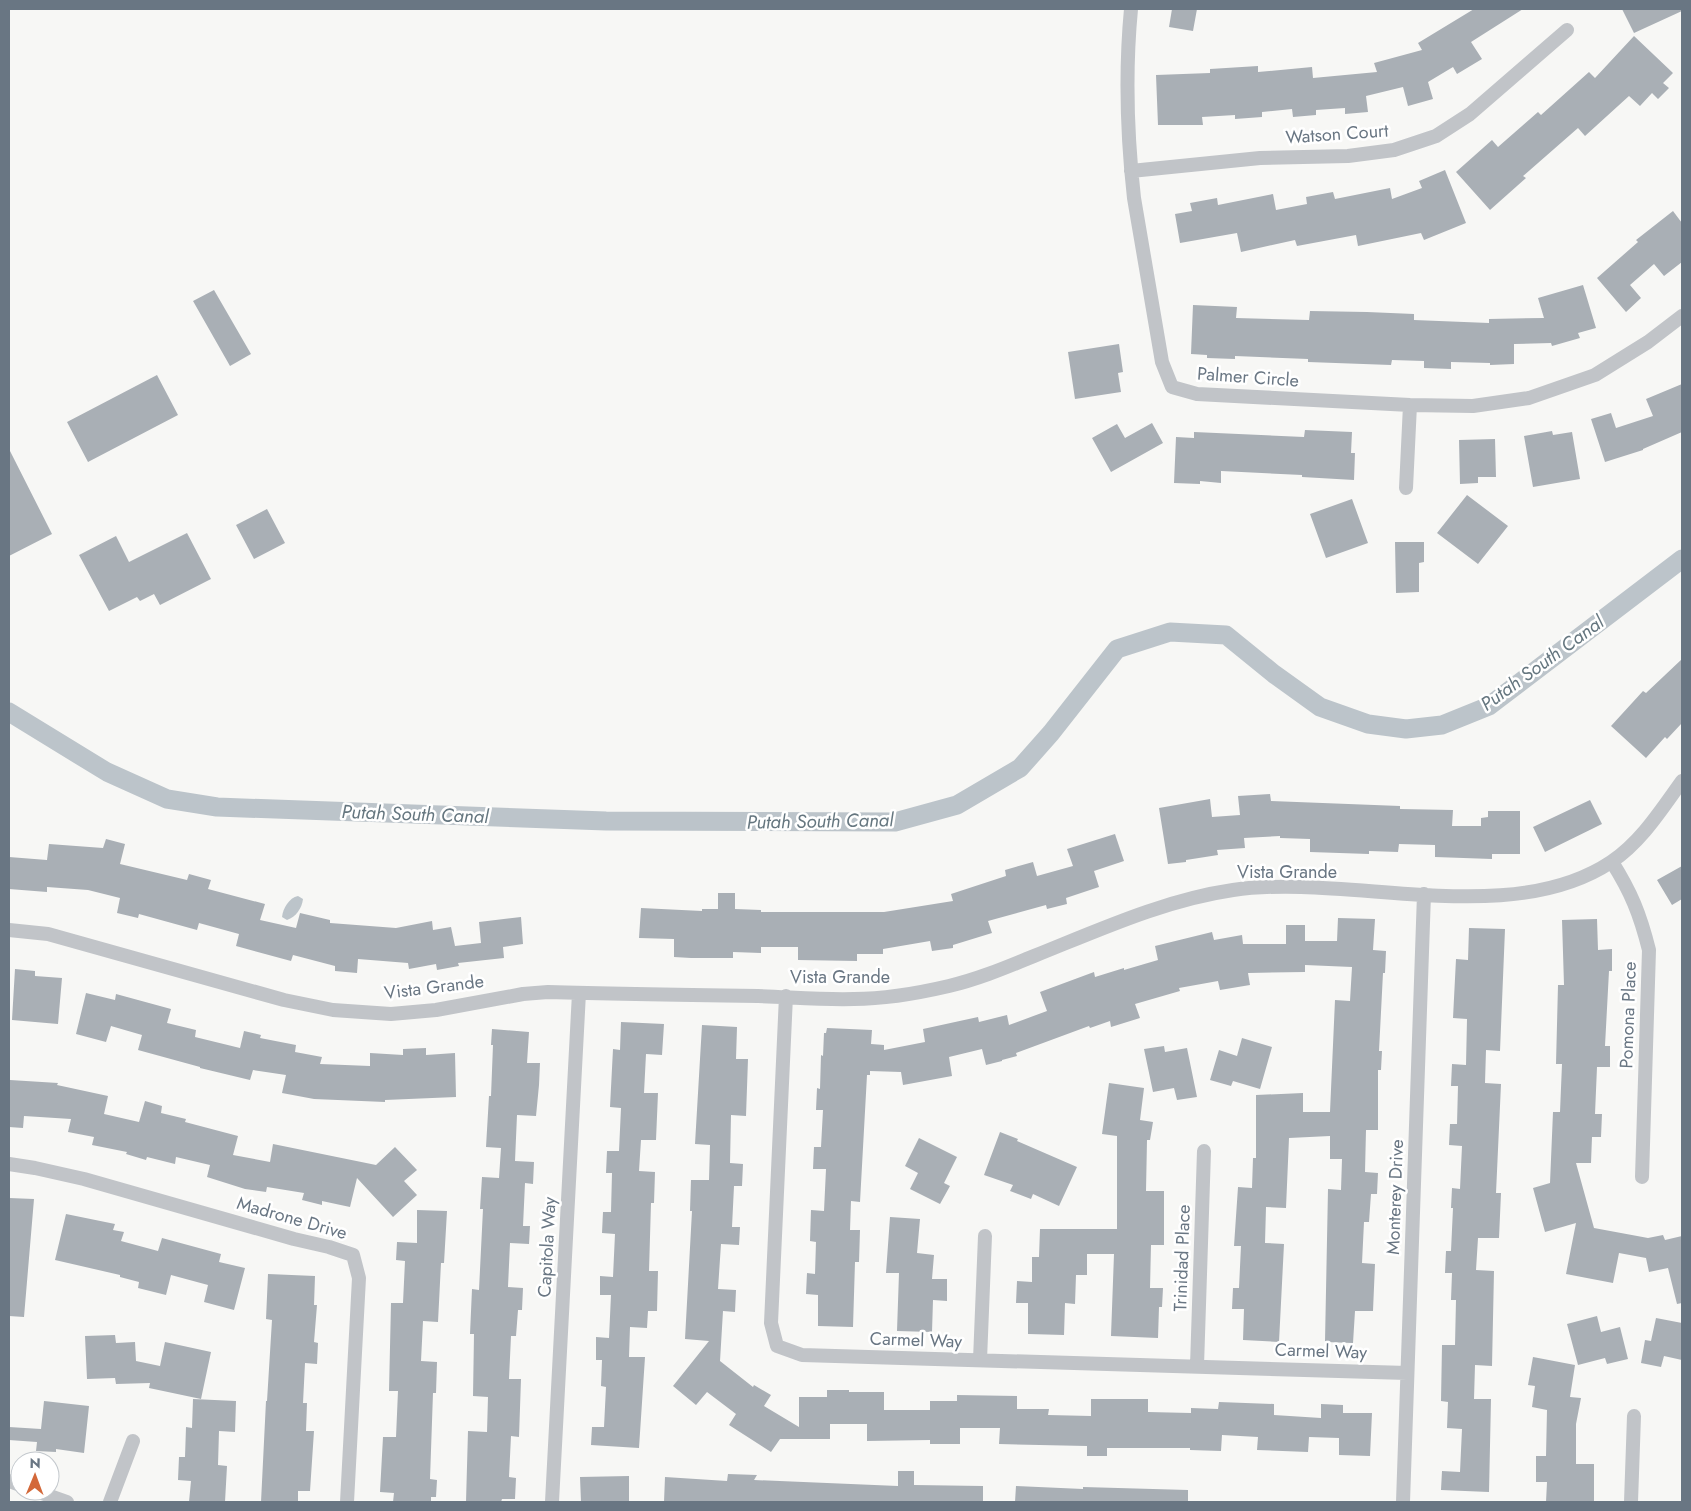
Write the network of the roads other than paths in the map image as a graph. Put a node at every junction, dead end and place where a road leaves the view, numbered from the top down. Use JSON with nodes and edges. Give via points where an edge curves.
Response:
{"nodes":[{"id":1,"x":1131,"y":9,"type":"edge"},
{"id":2,"x":1567,"y":30,"type":"dead end"},
{"id":3,"x":1131,"y":171,"type":"junction"},
{"id":4,"x":1682,"y":316,"type":"edge"},
{"id":5,"x":1410,"y":405,"type":"junction"},
{"id":6,"x":1406,"y":488,"type":"dead end"},
{"id":7,"x":1682,"y":781,"type":"edge"},
{"id":8,"x":1612,"y":862,"type":"junction"},
{"id":9,"x":1424,"y":894,"type":"junction"},
{"id":10,"x":9,"y":930,"type":"edge"},
{"id":11,"x":579,"y":993,"type":"junction"},
{"id":12,"x":786,"y":996,"type":"junction"},
{"id":13,"x":1204,"y":1151,"type":"dead end"},
{"id":14,"x":9,"y":1164,"type":"edge"},
{"id":15,"x":1642,"y":1177,"type":"dead end"},
{"id":16,"x":984,"y":1236,"type":"dead end"},
{"id":17,"x":980,"y":1360,"type":"junction"},
{"id":18,"x":1197,"y":1366,"type":"junction"},
{"id":19,"x":1407,"y":1372,"type":"junction"},
{"id":20,"x":1634,"y":1416,"type":"dead end"},
{"id":21,"x":133,"y":1441,"type":"dead end"},
{"id":22,"x":110,"y":1502,"type":"edge"},
{"id":23,"x":347,"y":1502,"type":"edge"},
{"id":24,"x":552,"y":1502,"type":"edge"},
{"id":25,"x":1403,"y":1502,"type":"edge"},
{"id":26,"x":1631,"y":1502,"type":"edge"}],
"edges":[{"from":1,"to":3,"type":"street","name":"Palmer Circle","via":[[1127,52]]},
{"from":2,"to":3,"type":"street","name":"Watson Court","via":[[1470,114],[1436,136],[1394,150],[1348,156],[1260,158]]},
{"from":3,"to":5,"type":"street","name":"Palmer Circle","via":[[1162,362],[1172,387],[1197,394]]},
{"from":4,"to":5,"type":"street","name":"Palmer Circle","via":[[1648,342],[1595,374],[1529,398],[1473,406]]},
{"from":5,"to":6,"type":"street"},
{"from":7,"to":8,"type":"street","name":"Vista Grande","via":[[1642,834]]},
{"from":8,"to":9,"type":"street","name":"Vista Grande","via":[[1577,880],[1537,892],[1462,896]]},
{"from":8,"to":15,"type":"street","name":"Pomona Place","via":[[1625,882],[1640,917],[1648,950]]},
{"from":9,"to":12,"type":"street","name":"Vista Grande","via":[[1287,887],[1235,890],[1182,901],[1132,917],[952,986],[855,1000]]},
{"from":9,"to":19,"type":"street","name":"Monterey Drive"},
{"from":10,"to":11,"type":"street","name":"Vista Grande","via":[[48,934],[284,1000],[333,1010],[391,1014],[436,1010],[522,994]]},
{"from":11,"to":12,"type":"street","name":"Vista Grande"},
{"from":11,"to":24,"type":"street","name":"Capitola Way"},
{"from":12,"to":17,"type":"street","name":"Carmel Way","via":[[771,1323],[777,1346],[802,1355]]},
{"from":13,"to":18,"type":"street","name":"Trinidad Place"},
{"from":14,"to":23,"type":"street","name":"Madrone Drive","via":[[84,1179],[353,1255],[359,1278]]},
{"from":16,"to":17,"type":"street"},
{"from":17,"to":18,"type":"street","name":"Carmel Way"},
{"from":18,"to":19,"type":"street","name":"Carmel Way"},
{"from":19,"to":25,"type":"street","name":"Monterey Drive"},
{"from":20,"to":26,"type":"street"},
{"from":21,"to":22,"type":"street"}]}
